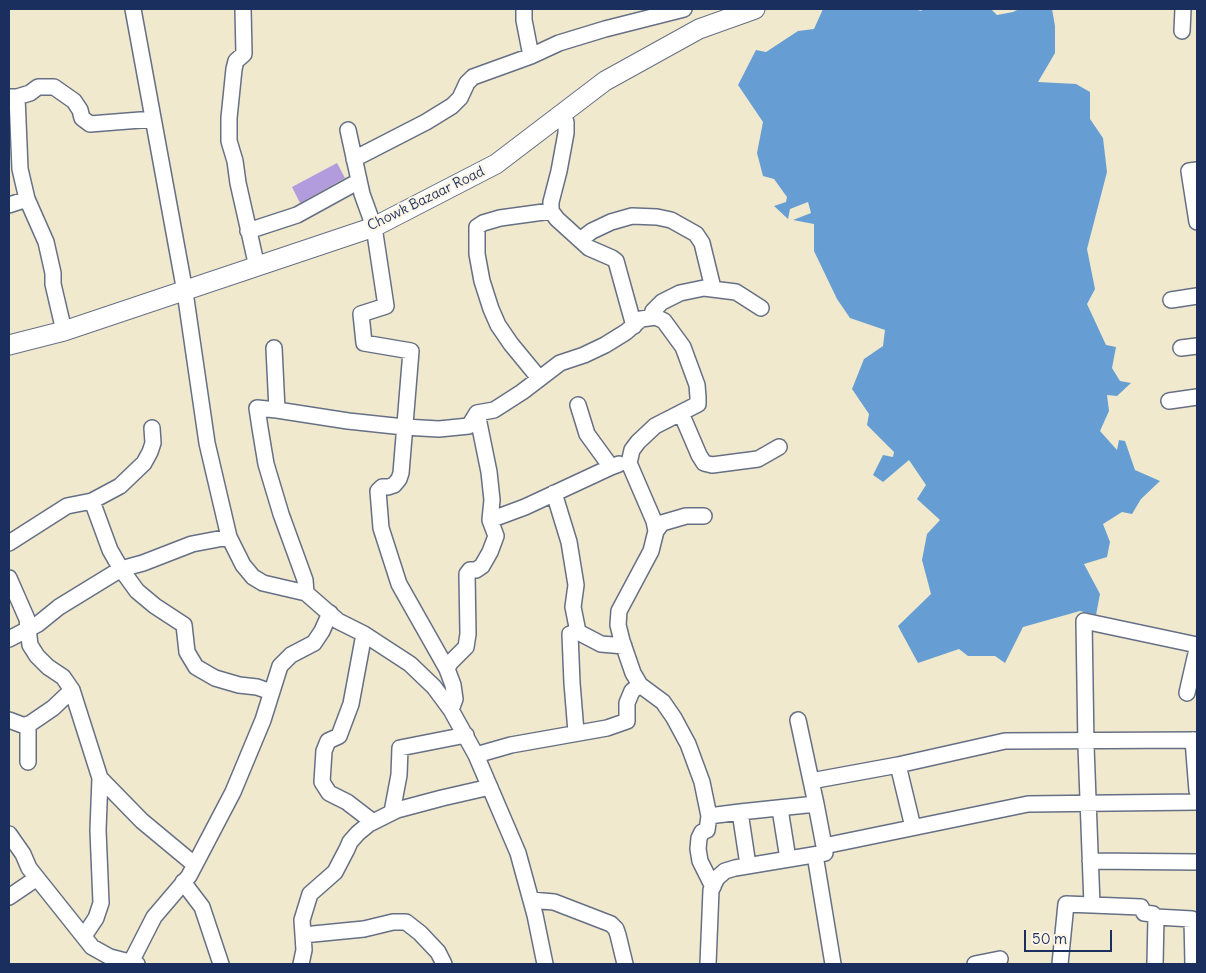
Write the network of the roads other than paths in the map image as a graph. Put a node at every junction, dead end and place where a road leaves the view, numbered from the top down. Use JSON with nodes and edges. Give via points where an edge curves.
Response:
{"nodes":[{"id":1,"x":133,"y":9,"type":"edge"},
{"id":2,"x":244,"y":9,"type":"edge"},
{"id":3,"x":524,"y":9,"type":"edge"},
{"id":4,"x":684,"y":9,"type":"edge"},
{"id":5,"x":755,"y":9,"type":"edge"},
{"id":6,"x":1183,"y":9,"type":"edge"},
{"id":7,"x":1182,"y":31,"type":"dead end"},
{"id":8,"x":532,"y":56,"type":"junction"},
{"id":9,"x":13,"y":97,"type":"edge"},
{"id":10,"x":560,"y":115,"type":"junction"},
{"id":11,"x":153,"y":118,"type":"junction"},
{"id":12,"x":348,"y":130,"type":"dead end"},
{"id":13,"x":354,"y":159,"type":"junction"},
{"id":14,"x":1197,"y":170,"type":"edge"},
{"id":15,"x":359,"y":181,"type":"junction"},
{"id":16,"x":27,"y":199,"type":"junction"},
{"id":17,"x":9,"y":205,"type":"edge"},
{"id":18,"x":551,"y":211,"type":"junction"},
{"id":19,"x":1197,"y":222,"type":"edge"},
{"id":20,"x":374,"y":227,"type":"junction"},
{"id":21,"x":248,"y":231,"type":"junction"},
{"id":22,"x":580,"y":240,"type":"junction"},
{"id":23,"x":257,"y":267,"type":"junction"},
{"id":24,"x":713,"y":288,"type":"junction"},
{"id":25,"x":185,"y":292,"type":"junction"},
{"id":26,"x":1197,"y":296,"type":"edge"},
{"id":27,"x":1170,"y":300,"type":"dead end"},
{"id":28,"x":761,"y":308,"type":"dead end"},
{"id":29,"x":651,"y":317,"type":"junction"},
{"id":30,"x":634,"y":326,"type":"junction"},
{"id":31,"x":64,"y":331,"type":"junction"},
{"id":32,"x":9,"y":345,"type":"edge"},
{"id":33,"x":1197,"y":346,"type":"edge"},
{"id":34,"x":274,"y":348,"type":"dead end"},
{"id":35,"x":1181,"y":348,"type":"dead end"},
{"id":36,"x":540,"y":378,"type":"junction"},
{"id":37,"x":1197,"y":397,"type":"edge"},
{"id":38,"x":1169,"y":400,"type":"dead end"},
{"id":39,"x":578,"y":405,"type":"dead end"},
{"id":40,"x":278,"y":410,"type":"junction"},
{"id":41,"x":477,"y":413,"type":"junction"},
{"id":42,"x":681,"y":413,"type":"junction"},
{"id":43,"x":404,"y":426,"type":"junction"},
{"id":44,"x":152,"y":428,"type":"dead end"},
{"id":45,"x":779,"y":447,"type":"dead end"},
{"id":46,"x":630,"y":460,"type":"junction"},
{"id":47,"x":611,"y":467,"type":"junction"},
{"id":48,"x":554,"y":493,"type":"junction"},
{"id":49,"x":92,"y":501,"type":"junction"},
{"id":50,"x":704,"y":516,"type":"dead end"},
{"id":51,"x":490,"y":520,"type":"junction"},
{"id":52,"x":656,"y":531,"type":"junction"},
{"id":53,"x":229,"y":537,"type":"junction"},
{"id":54,"x":9,"y":543,"type":"edge"},
{"id":55,"x":121,"y":569,"type":"junction"},
{"id":56,"x":9,"y":578,"type":"edge"},
{"id":57,"x":306,"y":593,"type":"junction"},
{"id":58,"x":330,"y":613,"type":"junction"},
{"id":59,"x":28,"y":628,"type":"junction"},
{"id":60,"x":578,"y":632,"type":"junction"},
{"id":61,"x":364,"y":634,"type":"junction"},
{"id":62,"x":9,"y":639,"type":"edge"},
{"id":63,"x":624,"y":646,"type":"junction"},
{"id":64,"x":1197,"y":647,"type":"edge"},
{"id":65,"x":447,"y":669,"type":"junction"},
{"id":66,"x":640,"y":685,"type":"junction"},
{"id":67,"x":72,"y":690,"type":"junction"},
{"id":68,"x":271,"y":692,"type":"junction"},
{"id":69,"x":1187,"y":693,"type":"dead end"},
{"id":70,"x":450,"y":710,"type":"junction"},
{"id":71,"x":9,"y":720,"type":"edge"},
{"id":72,"x":798,"y":720,"type":"dead end"},
{"id":73,"x":28,"y":724,"type":"junction"},
{"id":74,"x":576,"y":732,"type":"junction"},
{"id":75,"x":466,"y":734,"type":"junction"},
{"id":76,"x":1195,"y":740,"type":"edge"},
{"id":77,"x":1086,"y":741,"type":"junction"},
{"id":78,"x":476,"y":755,"type":"junction"},
{"id":79,"x":28,"y":762,"type":"dead end"},
{"id":80,"x":898,"y":765,"type":"junction"},
{"id":81,"x":100,"y":778,"type":"junction"},
{"id":82,"x":811,"y":781,"type":"junction"},
{"id":83,"x":490,"y":787,"type":"junction"},
{"id":84,"x":1197,"y":791,"type":"edge"},
{"id":85,"x":1197,"y":802,"type":"edge"},
{"id":86,"x":1088,"y":803,"type":"junction"},
{"id":87,"x":816,"y":804,"type":"junction"},
{"id":88,"x":780,"y":808,"type":"junction"},
{"id":89,"x":392,"y":812,"type":"junction"},
{"id":90,"x":740,"y":812,"type":"junction"},
{"id":91,"x":709,"y":816,"type":"junction"},
{"id":92,"x":373,"y":822,"type":"junction"},
{"id":93,"x":913,"y":827,"type":"junction"},
{"id":94,"x":9,"y":834,"type":"edge"},
{"id":95,"x":819,"y":851,"type":"junction"},
{"id":96,"x":788,"y":859,"type":"junction"},
{"id":97,"x":1090,"y":861,"type":"junction"},
{"id":98,"x":1197,"y":862,"type":"edge"},
{"id":99,"x":195,"y":865,"type":"junction"},
{"id":100,"x":748,"y":865,"type":"junction"},
{"id":101,"x":37,"y":878,"type":"junction"},
{"id":102,"x":184,"y":882,"type":"junction"},
{"id":103,"x":713,"y":887,"type":"junction"},
{"id":104,"x":9,"y":897,"type":"edge"},
{"id":105,"x":531,"y":900,"type":"junction"},
{"id":106,"x":1092,"y":905,"type":"junction"},
{"id":107,"x":1156,"y":917,"type":"junction"},
{"id":108,"x":302,"y":935,"type":"junction"},
{"id":109,"x":84,"y":936,"type":"junction"},
{"id":110,"x":1000,"y":959,"type":"dead end"},
{"id":111,"x":133,"y":963,"type":"edge"},
{"id":112,"x":221,"y":964,"type":"edge"},
{"id":113,"x":301,"y":964,"type":"edge"},
{"id":114,"x":444,"y":964,"type":"edge"},
{"id":115,"x":545,"y":964,"type":"edge"},
{"id":116,"x":625,"y":964,"type":"edge"},
{"id":117,"x":708,"y":964,"type":"edge"},
{"id":118,"x":833,"y":964,"type":"edge"},
{"id":119,"x":975,"y":964,"type":"edge"},
{"id":120,"x":1060,"y":964,"type":"edge"},
{"id":121,"x":1156,"y":964,"type":"edge"},
{"id":122,"x":1193,"y":964,"type":"edge"}],
"edges":[{"from":1,"to":11,"type":"street"},
{"from":2,"to":21,"type":"street","via":[[244,54],[236,61],[234,69],[229,141]]},
{"from":3,"to":8,"type":"street"},
{"from":4,"to":8,"type":"street","via":[[559,43]]},
{"from":5,"to":10,"type":"main road","name":"Chowk Bazaar Road","via":[[699,29],[605,80]]},
{"from":6,"to":7,"type":"street"},
{"from":8,"to":13,"type":"street","via":[[473,77],[452,106]]},
{"from":9,"to":11,"type":"street","via":[[30,93],[38,87],[54,87],[74,101],[82,118],[90,124]]},
{"from":9,"to":16,"type":"street","via":[[20,168]]},
{"from":10,"to":18,"type":"street","via":[[566,122],[566,133]]},
{"from":10,"to":20,"type":"main road","name":"Chowk Bazaar Road","via":[[496,164]]},
{"from":11,"to":25,"type":"street"},
{"from":12,"to":13,"type":"street"},
{"from":13,"to":15,"type":"street"},
{"from":14,"to":19,"type":"street","via":[[1189,171]]},
{"from":15,"to":20,"type":"street"},
{"from":15,"to":21,"type":"street","via":[[297,215]]},
{"from":16,"to":17,"type":"street"},
{"from":16,"to":31,"type":"street","via":[[46,242]]},
{"from":18,"to":22,"type":"street"},
{"from":18,"to":36,"type":"street","via":[[500,218],[476,227],[477,254],[491,309],[511,344]]},
{"from":20,"to":23,"type":"main road","name":"Chowk Bazaar Road"},
{"from":20,"to":43,"type":"street","via":[[386,306],[361,314],[364,342],[411,350]]},
{"from":21,"to":23,"type":"street"},
{"from":22,"to":24,"type":"street","via":[[598,228],[632,216],[671,220],[696,234],[702,243]]},
{"from":22,"to":30,"type":"street","via":[[588,248],[616,261]]},
{"from":23,"to":25,"type":"main road","name":"Chowk Bazaar Road"},
{"from":24,"to":28,"type":"street","via":[[736,292]]},
{"from":24,"to":29,"type":"street","via":[[680,293],[662,302]]},
{"from":25,"to":31,"type":"main road","name":"Chowk Bazaar Road"},
{"from":25,"to":53,"type":"street","via":[[207,443]]},
{"from":26,"to":27,"type":"street"},
{"from":29,"to":30,"type":"street","via":[[641,319]]},
{"from":29,"to":42,"type":"street","via":[[664,321],[683,347],[697,385],[698,404]]},
{"from":30,"to":36,"type":"street","via":[[605,345],[560,363]]},
{"from":31,"to":32,"type":"main road","name":"Chowk Bazaar Road"},
{"from":33,"to":35,"type":"street"},
{"from":34,"to":40,"type":"street"},
{"from":36,"to":41,"type":"street","via":[[494,410]]},
{"from":37,"to":38,"type":"street"},
{"from":39,"to":47,"type":"street","via":[[587,434]]},
{"from":40,"to":43,"type":"street"},
{"from":40,"to":57,"type":"street","via":[[257,408],[266,464]]},
{"from":41,"to":43,"type":"street","via":[[470,426],[439,429]]},
{"from":41,"to":51,"type":"street","via":[[489,472]]},
{"from":42,"to":45,"type":"street","via":[[704,463],[712,465],[758,459]]},
{"from":42,"to":46,"type":"street","via":[[648,432],[632,450]]},
{"from":43,"to":65,"type":"street","via":[[399,479],[394,485],[378,491],[382,528],[399,584]]},
{"from":44,"to":49,"type":"street","via":[[153,443],[144,462],[120,486]]},
{"from":46,"to":47,"type":"street"},
{"from":46,"to":52,"type":"street"},
{"from":47,"to":48,"type":"street"},
{"from":48,"to":51,"type":"street"},
{"from":48,"to":60,"type":"street","via":[[576,585],[573,607]]},
{"from":49,"to":54,"type":"street","via":[[67,506]]},
{"from":49,"to":55,"type":"street","via":[[110,550]]},
{"from":50,"to":52,"type":"street","via":[[686,516],[662,523]]},
{"from":51,"to":65,"type":"street","via":[[496,536],[490,552],[482,566],[467,574],[466,647]]},
{"from":52,"to":63,"type":"street","via":[[651,551],[619,611],[618,626]]},
{"from":53,"to":55,"type":"street","via":[[192,544]]},
{"from":53,"to":57,"type":"street","via":[[253,577],[263,583]]},
{"from":55,"to":59,"type":"street"},
{"from":55,"to":68,"type":"street","via":[[137,591],[184,625],[187,652],[196,667],[216,678]]},
{"from":56,"to":59,"type":"street"},
{"from":57,"to":58,"type":"street"},
{"from":58,"to":61,"type":"street","via":[[338,621]]},
{"from":58,"to":68,"type":"street","via":[[314,643],[291,654],[280,666]]},
{"from":59,"to":62,"type":"street"},
{"from":59,"to":67,"type":"street","via":[[30,645],[37,656]]},
{"from":60,"to":63,"type":"street","via":[[601,644]]},
{"from":60,"to":74,"type":"street","via":[[570,634]]},
{"from":61,"to":70,"type":"street","via":[[410,664]]},
{"from":61,"to":92,"type":"street","via":[[351,704],[339,736],[328,741],[324,751],[322,782],[329,793]]},
{"from":63,"to":66,"type":"street"},
{"from":64,"to":69,"type":"street"},
{"from":64,"to":77,"type":"street","via":[[1084,621]]},
{"from":65,"to":70,"type":"street","via":[[455,699]]},
{"from":66,"to":74,"type":"street","via":[[632,691],[627,703],[627,721],[607,728]]},
{"from":66,"to":91,"type":"street","via":[[663,702],[688,744],[702,782]]},
{"from":67,"to":73,"type":"street","via":[[53,708]]},
{"from":67,"to":81,"type":"street"},
{"from":68,"to":99,"type":"street","via":[[233,792]]},
{"from":70,"to":75,"type":"street"},
{"from":71,"to":73,"type":"street","via":[[25,726]]},
{"from":72,"to":82,"type":"street"},
{"from":73,"to":79,"type":"street"},
{"from":74,"to":78,"type":"street"},
{"from":75,"to":78,"type":"street"},
{"from":75,"to":89,"type":"street","via":[[400,748]]},
{"from":76,"to":77,"type":"street"},
{"from":76,"to":84,"type":"street"},
{"from":77,"to":80,"type":"street","via":[[1005,741]]},
{"from":77,"to":86,"type":"street"},
{"from":78,"to":83,"type":"street"},
{"from":80,"to":82,"type":"street"},
{"from":80,"to":93,"type":"street"},
{"from":81,"to":99,"type":"street","via":[[142,821]]},
{"from":81,"to":109,"type":"street","via":[[98,830],[102,903]]},
{"from":82,"to":87,"type":"street"},
{"from":83,"to":89,"type":"street"},
{"from":83,"to":105,"type":"street","via":[[518,854]]},
{"from":85,"to":86,"type":"street"},
{"from":86,"to":93,"type":"street","via":[[1028,804]]},
{"from":86,"to":97,"type":"street"},
{"from":87,"to":88,"type":"street"},
{"from":87,"to":95,"type":"street"},
{"from":88,"to":90,"type":"street"},
{"from":88,"to":96,"type":"street"},
{"from":89,"to":92,"type":"street"},
{"from":90,"to":91,"type":"street"},
{"from":90,"to":100,"type":"street"},
{"from":91,"to":103,"type":"street","via":[[707,830],[699,838],[698,849]]},
{"from":92,"to":108,"type":"street","via":[[350,842],[335,872],[310,894],[302,920]]},
{"from":93,"to":95,"type":"street"},
{"from":94,"to":101,"type":"street"},
{"from":95,"to":96,"type":"street"},
{"from":95,"to":118,"type":"street"},
{"from":96,"to":100,"type":"street"},
{"from":97,"to":98,"type":"street"},
{"from":97,"to":106,"type":"street"},
{"from":99,"to":102,"type":"street"},
{"from":100,"to":103,"type":"street","via":[[725,871]]},
{"from":101,"to":104,"type":"street"},
{"from":101,"to":109,"type":"street"},
{"from":102,"to":111,"type":"street","via":[[154,917]]},
{"from":102,"to":112,"type":"street","via":[[202,907]]},
{"from":103,"to":117,"type":"street"},
{"from":105,"to":115,"type":"street"},
{"from":105,"to":116,"type":"street","via":[[554,902],[611,924],[616,928]]},
{"from":106,"to":107,"type":"street","via":[[1142,907],[1144,914]]},
{"from":106,"to":120,"type":"street","via":[[1066,904]]},
{"from":107,"to":121,"type":"street"},
{"from":107,"to":122,"type":"street","via":[[1192,919]]},
{"from":108,"to":113,"type":"street","via":[[304,950]]},
{"from":108,"to":114,"type":"street","via":[[406,922],[438,952]]},
{"from":109,"to":111,"type":"street","via":[[101,953]]},
{"from":110,"to":119,"type":"street"}]}
